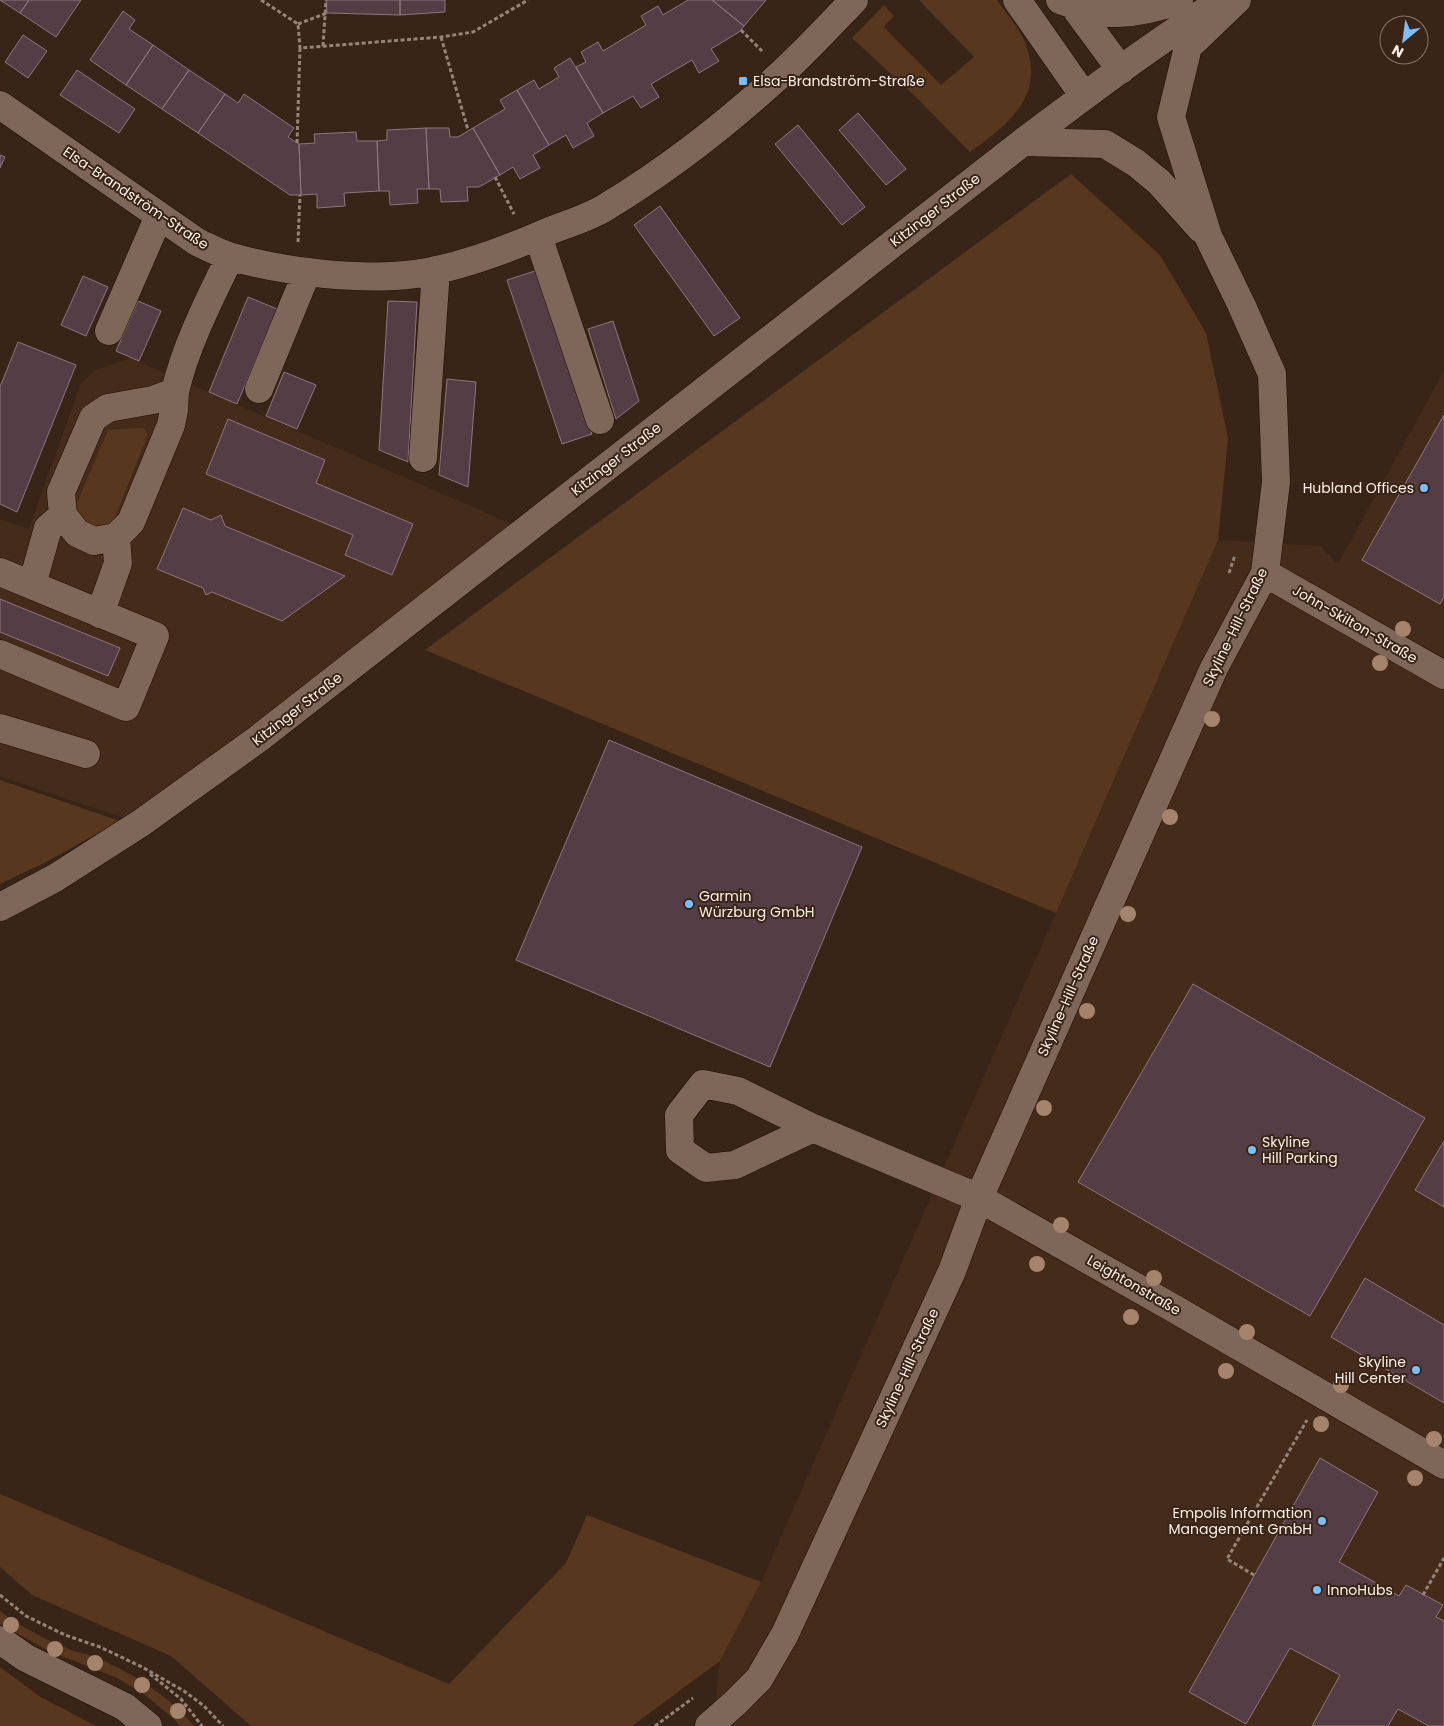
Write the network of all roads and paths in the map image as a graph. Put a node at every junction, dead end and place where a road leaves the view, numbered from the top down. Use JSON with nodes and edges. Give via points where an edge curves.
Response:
{"nodes":[{"id":1,"x":261,"y":0,"type":"edge"},
{"id":2,"x":326,"y":0,"type":"edge"},
{"id":3,"x":528,"y":0,"type":"edge"},
{"id":4,"x":854,"y":0,"type":"edge"},
{"id":5,"x":1017,"y":0,"type":"edge"},
{"id":6,"x":1179,"y":0,"type":"edge"},
{"id":7,"x":1224,"y":0,"type":"edge"},
{"id":8,"x":1237,"y":0,"type":"edge"},
{"id":9,"x":1067,"y":2,"type":"edge"},
{"id":10,"x":327,"y":13,"type":"junction"},
{"id":11,"x":298,"y":24,"type":"junction"},
{"id":12,"x":441,"y":38,"type":"junction"},
{"id":13,"x":323,"y":46,"type":"junction"},
{"id":14,"x":300,"y":48,"type":"junction"},
{"id":15,"x":1121,"y":70,"type":"junction"},
{"id":16,"x":1084,"y":96,"type":"junction"},
{"id":17,"x":0,"y":105,"type":"edge"},
{"id":18,"x":468,"y":130,"type":"dead end"},
{"id":19,"x":1023,"y":142,"type":"junction"},
{"id":20,"x":298,"y":144,"type":"dead end"},
{"id":21,"x":495,"y":177,"type":"dead end"},
{"id":22,"x":300,"y":195,"type":"dead end"},
{"id":23,"x":159,"y":216,"type":"junction"},
{"id":24,"x":1208,"y":236,"type":"junction"},
{"id":25,"x":533,"y":238,"type":"junction"},
{"id":26,"x":230,"y":257,"type":"junction"},
{"id":27,"x":436,"y":270,"type":"junction"},
{"id":28,"x":302,"y":271,"type":"junction"},
{"id":29,"x":108,"y":331,"type":"dead end"},
{"id":30,"x":260,"y":389,"type":"dead end"},
{"id":31,"x":175,"y":392,"type":"junction"},
{"id":32,"x":600,"y":420,"type":"dead end"},
{"id":33,"x":423,"y":458,"type":"dead end"},
{"id":34,"x":63,"y":515,"type":"junction"},
{"id":35,"x":116,"y":537,"type":"junction"},
{"id":36,"x":1236,"y":550,"type":"dead end"},
{"id":37,"x":0,"y":572,"type":"edge"},
{"id":38,"x":1266,"y":572,"type":"junction"},
{"id":39,"x":1228,"y":576,"type":"dead end"},
{"id":40,"x":32,"y":585,"type":"junction"},
{"id":41,"x":100,"y":614,"type":"junction"},
{"id":42,"x":0,"y":654,"type":"edge"},
{"id":43,"x":1444,"y":674,"type":"edge"},
{"id":44,"x":0,"y":728,"type":"edge"},
{"id":45,"x":86,"y":754,"type":"dead end"},
{"id":46,"x":0,"y":907,"type":"edge"},
{"id":47,"x":813,"y":1128,"type":"dead end"},
{"id":48,"x":979,"y":1198,"type":"junction"},
{"id":49,"x":1322,"y":1394,"type":"junction"},
{"id":50,"x":1444,"y":1465,"type":"edge"},
{"id":51,"x":1444,"y":1558,"type":"edge"},
{"id":52,"x":1254,"y":1575,"type":"dead end"},
{"id":53,"x":0,"y":1595,"type":"edge"},
{"id":54,"x":1424,"y":1595,"type":"dead end"},
{"id":55,"x":0,"y":1640,"type":"edge"},
{"id":56,"x":142,"y":1667,"type":"junction"},
{"id":57,"x":148,"y":1726,"type":"edge"},
{"id":58,"x":202,"y":1726,"type":"edge"},
{"id":59,"x":222,"y":1726,"type":"edge"},
{"id":60,"x":709,"y":1726,"type":"edge"}],
"edges":[{"from":1,"to":11,"type":"path"},
{"from":2,"to":10,"type":"path"},
{"from":3,"to":12,"type":"path","via":[[473,32]]},
{"from":4,"to":25,"type":"street","name":"Elsa-Brandström-Straße","via":[[784,72],[674,162],[605,208]]},
{"from":5,"to":16,"type":"street"},
{"from":6,"to":9,"type":"street","via":[[1116,13]]},
{"from":7,"to":15,"type":"street","name":"Kitzinger Straße"},
{"from":8,"to":24,"type":"street","name":"Skyline-Hill-Straße","via":[[1188,47],[1171,117]]},
{"from":9,"to":15,"type":"street"},
{"from":10,"to":11,"type":"path"},
{"from":10,"to":13,"type":"path"},
{"from":11,"to":14,"type":"path"},
{"from":12,"to":13,"type":"path"},
{"from":12,"to":18,"type":"path"},
{"from":13,"to":14,"type":"path"},
{"from":14,"to":20,"type":"path"},
{"from":15,"to":16,"type":"street","name":"Kitzinger Straße"},
{"from":16,"to":19,"type":"street","name":"Kitzinger Straße"},
{"from":17,"to":23,"type":"street","name":"Elsa-Brandström-Straße"},
{"from":19,"to":24,"type":"street","name":"Skyline-Hill-Straße","via":[[1105,144],[1159,182]]},
{"from":19,"to":46,"type":"street","name":"Kitzinger Straße","via":[[258,739],[141,823],[55,878]]},
{"from":21,"to":25,"type":"path"},
{"from":22,"to":28,"type":"path"},
{"from":23,"to":26,"type":"street","name":"Elsa-Brandström-Straße","via":[[197,242]]},
{"from":23,"to":29,"type":"street"},
{"from":24,"to":38,"type":"street","name":"Skyline-Hill-Straße","via":[[1272,374],[1276,482]]},
{"from":25,"to":27,"type":"street","name":"Elsa-Brandström-Straße"},
{"from":25,"to":32,"type":"street"},
{"from":26,"to":28,"type":"street","name":"Elsa-Brandström-Straße"},
{"from":26,"to":31,"type":"street","via":[[180,372]]},
{"from":27,"to":28,"type":"street","name":"Elsa-Brandström-Straße","via":[[358,276]]},
{"from":27,"to":33,"type":"street"},
{"from":28,"to":30,"type":"street"},
{"from":31,"to":34,"type":"street","via":[[153,400],[108,408],[92,418],[62,492]]},
{"from":31,"to":35,"type":"street","via":[[167,434],[131,522]]},
{"from":34,"to":35,"type":"street","via":[[77,534],[94,541]]},
{"from":34,"to":40,"type":"street","via":[[48,528]]},
{"from":35,"to":41,"type":"street","via":[[118,563]]},
{"from":36,"to":39,"type":"path"},
{"from":37,"to":40,"type":"street"},
{"from":38,"to":43,"type":"street","name":"John-Skilton-Straße"},
{"from":38,"to":48,"type":"street","name":"Skyline-Hill-Straße","via":[[1214,668]]},
{"from":40,"to":41,"type":"street"},
{"from":41,"to":42,"type":"street","via":[[155,636],[126,707]]},
{"from":44,"to":45,"type":"street"},
{"from":47,"to":48,"type":"street","name":"Leightonstraße"},
{"from":48,"to":49,"type":"street","name":"Leightonstraße"},
{"from":48,"to":60,"type":"street","name":"Skyline-Hill-Straße","via":[[952,1271],[785,1634],[759,1679]]},
{"from":49,"to":50,"type":"street","name":"Leightonstraße"},
{"from":49,"to":52,"type":"path","via":[[1227,1559]]},
{"from":51,"to":54,"type":"path"},
{"from":53,"to":56,"type":"path","via":[[26,1616]]},
{"from":55,"to":57,"type":"street","via":[[26,1658],[125,1707]]},
{"from":56,"to":58,"type":"path","via":[[181,1699]]},
{"from":56,"to":59,"type":"path","via":[[184,1691],[204,1706]]}]}
